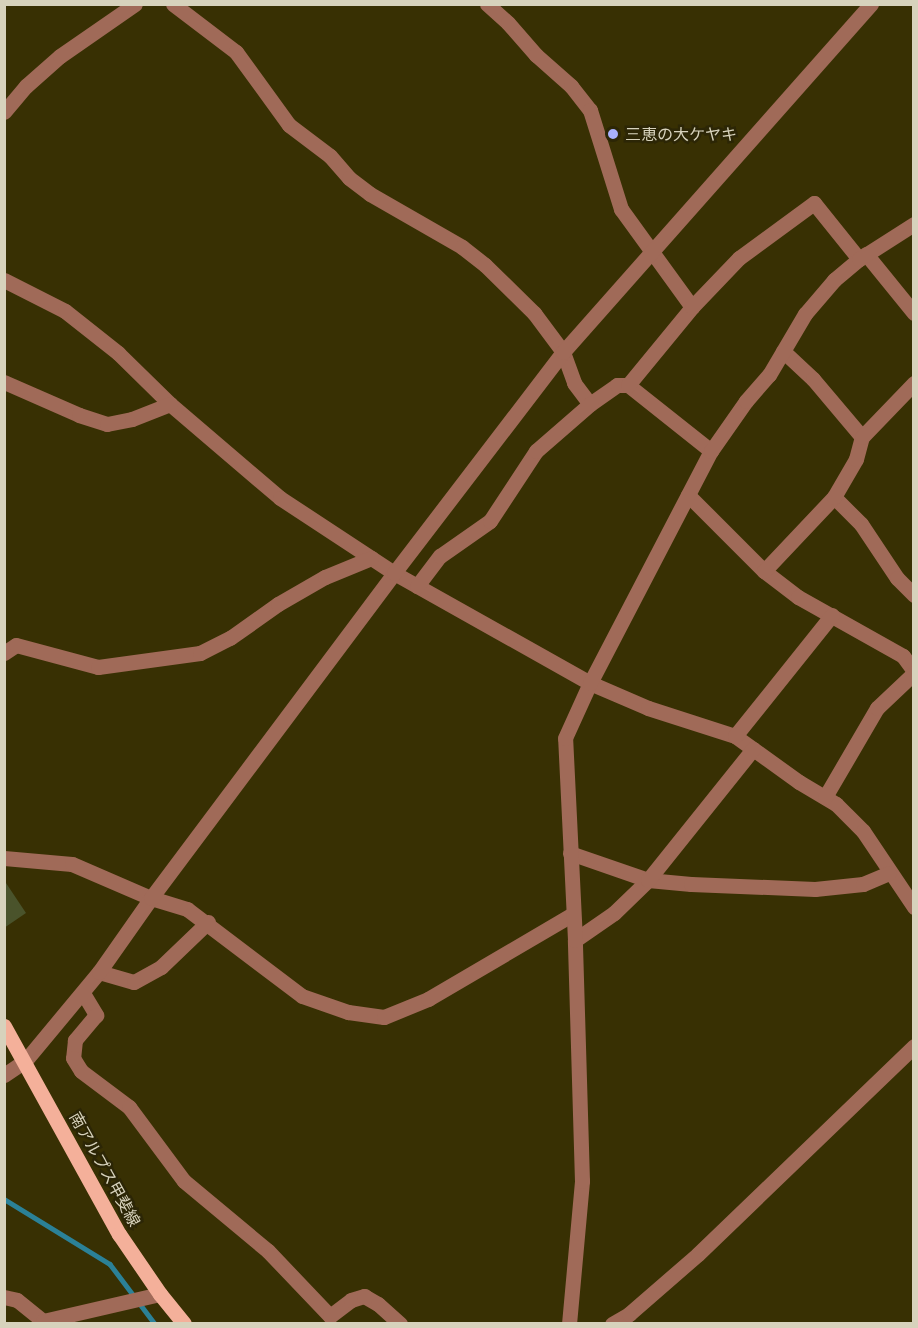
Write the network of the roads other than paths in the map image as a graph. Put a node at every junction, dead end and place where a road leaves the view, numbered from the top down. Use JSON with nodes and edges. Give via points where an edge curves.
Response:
{"nodes":[{"id":1,"x":135,"y":4,"type":"edge"},
{"id":2,"x":173,"y":4,"type":"edge"},
{"id":3,"x":487,"y":4,"type":"edge"},
{"id":4,"x":871,"y":4,"type":"edge"},
{"id":5,"x":4,"y":112,"type":"edge"},
{"id":6,"x":914,"y":224,"type":"edge"},
{"id":7,"x":651,"y":250,"type":"junction"},
{"id":8,"x":863,"y":257,"type":"junction"},
{"id":9,"x":4,"y":280,"type":"edge"},
{"id":10,"x":692,"y":307,"type":"junction"},
{"id":11,"x":914,"y":314,"type":"edge"},
{"id":12,"x":783,"y":351,"type":"junction"},
{"id":13,"x":563,"y":352,"type":"junction"},
{"id":14,"x":4,"y":382,"type":"edge"},
{"id":15,"x":914,"y":383,"type":"edge"},
{"id":16,"x":628,"y":385,"type":"junction"},
{"id":17,"x":170,"y":404,"type":"junction"},
{"id":18,"x":590,"y":404,"type":"junction"},
{"id":19,"x":862,"y":437,"type":"junction"},
{"id":20,"x":711,"y":451,"type":"junction"},
{"id":21,"x":688,"y":495,"type":"junction"},
{"id":22,"x":834,"y":497,"type":"junction"},
{"id":23,"x":371,"y":558,"type":"junction"},
{"id":24,"x":764,"y":571,"type":"junction"},
{"id":25,"x":394,"y":573,"type":"junction"},
{"id":26,"x":417,"y":586,"type":"junction"},
{"id":27,"x":914,"y":596,"type":"edge"},
{"id":28,"x":832,"y":615,"type":"junction"},
{"id":29,"x":8,"y":645,"type":"edge"},
{"id":30,"x":908,"y":652,"type":"edge"},
{"id":31,"x":914,"y":672,"type":"edge"},
{"id":32,"x":590,"y":683,"type":"junction"},
{"id":33,"x":735,"y":736,"type":"junction"},
{"id":34,"x":753,"y":749,"type":"junction"},
{"id":35,"x":825,"y":797,"type":"junction"},
{"id":36,"x":570,"y":854,"type":"junction"},
{"id":37,"x":4,"y":858,"type":"edge"},
{"id":38,"x":889,"y":873,"type":"junction"},
{"id":39,"x":648,"y":880,"type":"junction"},
{"id":40,"x":907,"y":885,"type":"edge"},
{"id":41,"x":151,"y":898,"type":"junction"},
{"id":42,"x":914,"y":907,"type":"edge"},
{"id":43,"x":573,"y":914,"type":"junction"},
{"id":44,"x":208,"y":922,"type":"junction"},
{"id":45,"x":575,"y":940,"type":"junction"},
{"id":46,"x":99,"y":972,"type":"junction"},
{"id":47,"x":82,"y":993,"type":"junction"},
{"id":48,"x":4,"y":1026,"type":"edge"},
{"id":49,"x":914,"y":1046,"type":"edge"},
{"id":50,"x":25,"y":1061,"type":"junction"},
{"id":51,"x":4,"y":1075,"type":"edge"},
{"id":52,"x":160,"y":1294,"type":"junction"},
{"id":53,"x":4,"y":1298,"type":"edge"},
{"id":54,"x":184,"y":1323,"type":"edge"},
{"id":55,"x":400,"y":1323,"type":"edge"},
{"id":56,"x":569,"y":1323,"type":"edge"},
{"id":57,"x":612,"y":1323,"type":"edge"}],
"edges":[{"from":1,"to":5,"type":"street","via":[[60,56]]},
{"from":2,"to":13,"type":"street","via":[[236,52],[289,125],[370,194],[485,265],[534,313]]},
{"from":3,"to":7,"type":"street","via":[[572,86],[590,110],[621,209]]},
{"from":4,"to":7,"type":"street"},
{"from":6,"to":8,"type":"street"},
{"from":7,"to":10,"type":"street"},
{"from":7,"to":13,"type":"street"},
{"from":8,"to":10,"type":"street","via":[[814,203],[739,258]]},
{"from":8,"to":11,"type":"street"},
{"from":8,"to":12,"type":"street","via":[[834,280],[805,314]]},
{"from":9,"to":17,"type":"street","via":[[65,311],[118,353]]},
{"from":10,"to":16,"type":"street"},
{"from":12,"to":19,"type":"street","via":[[813,379]]},
{"from":12,"to":20,"type":"street"},
{"from":13,"to":18,"type":"street","via":[[574,383]]},
{"from":13,"to":25,"type":"street"},
{"from":14,"to":17,"type":"street","via":[[107,424]]},
{"from":15,"to":19,"type":"street"},
{"from":16,"to":18,"type":"street","via":[[617,385]]},
{"from":16,"to":20,"type":"street"},
{"from":17,"to":23,"type":"street","via":[[280,498]]},
{"from":18,"to":26,"type":"street","via":[[536,451],[490,521],[440,556]]},
{"from":19,"to":22,"type":"street","via":[[856,459]]},
{"from":20,"to":21,"type":"street"},
{"from":21,"to":24,"type":"street"},
{"from":21,"to":32,"type":"street"},
{"from":22,"to":24,"type":"street"},
{"from":22,"to":27,"type":"street","via":[[861,524],[897,578]]},
{"from":23,"to":25,"type":"street"},
{"from":23,"to":29,"type":"street","via":[[325,577],[200,653],[98,667]]},
{"from":24,"to":28,"type":"street","via":[[798,597]]},
{"from":25,"to":26,"type":"street"},
{"from":25,"to":41,"type":"street"},
{"from":26,"to":32,"type":"street"},
{"from":28,"to":30,"type":"street"},
{"from":28,"to":33,"type":"street"},
{"from":30,"to":31,"type":"street"},
{"from":31,"to":35,"type":"street","via":[[877,708]]},
{"from":32,"to":33,"type":"street","via":[[648,708]]},
{"from":32,"to":36,"type":"street","via":[[565,738]]},
{"from":33,"to":34,"type":"street"},
{"from":34,"to":35,"type":"street"},
{"from":34,"to":39,"type":"street"},
{"from":35,"to":38,"type":"street","via":[[863,831]]},
{"from":36,"to":39,"type":"street"},
{"from":36,"to":43,"type":"street"},
{"from":37,"to":41,"type":"street","via":[[72,864]]},
{"from":38,"to":39,"type":"street","via":[[862,884],[815,889]]},
{"from":38,"to":40,"type":"street"},
{"from":39,"to":45,"type":"street","via":[[614,913]]},
{"from":40,"to":42,"type":"street"},
{"from":41,"to":44,"type":"street","via":[[187,909]]},
{"from":41,"to":46,"type":"street"},
{"from":43,"to":44,"type":"street","via":[[428,999],[384,1017],[348,1012],[302,996]]},
{"from":43,"to":45,"type":"street"},
{"from":44,"to":46,"type":"street","via":[[161,967],[134,982]]},
{"from":45,"to":56,"type":"street","via":[[582,1181]]},
{"from":46,"to":47,"type":"street"},
{"from":47,"to":50,"type":"street"},
{"from":47,"to":55,"type":"street","via":[[96,1015],[75,1040],[73,1058],[81,1071],[129,1107],[184,1181],[268,1251],[330,1316],[351,1300],[364,1296]]},
{"from":48,"to":50,"type":"main road","name":"南アルプス甲斐線"},
{"from":49,"to":57,"type":"street","via":[[698,1254],[629,1314]]},
{"from":50,"to":51,"type":"street"},
{"from":50,"to":52,"type":"main road","name":"南アルプス甲斐線","via":[[119,1234]]},
{"from":52,"to":53,"type":"street","via":[[43,1321],[17,1300]]},
{"from":52,"to":54,"type":"main road","name":"南アルプス甲斐線"}]}
